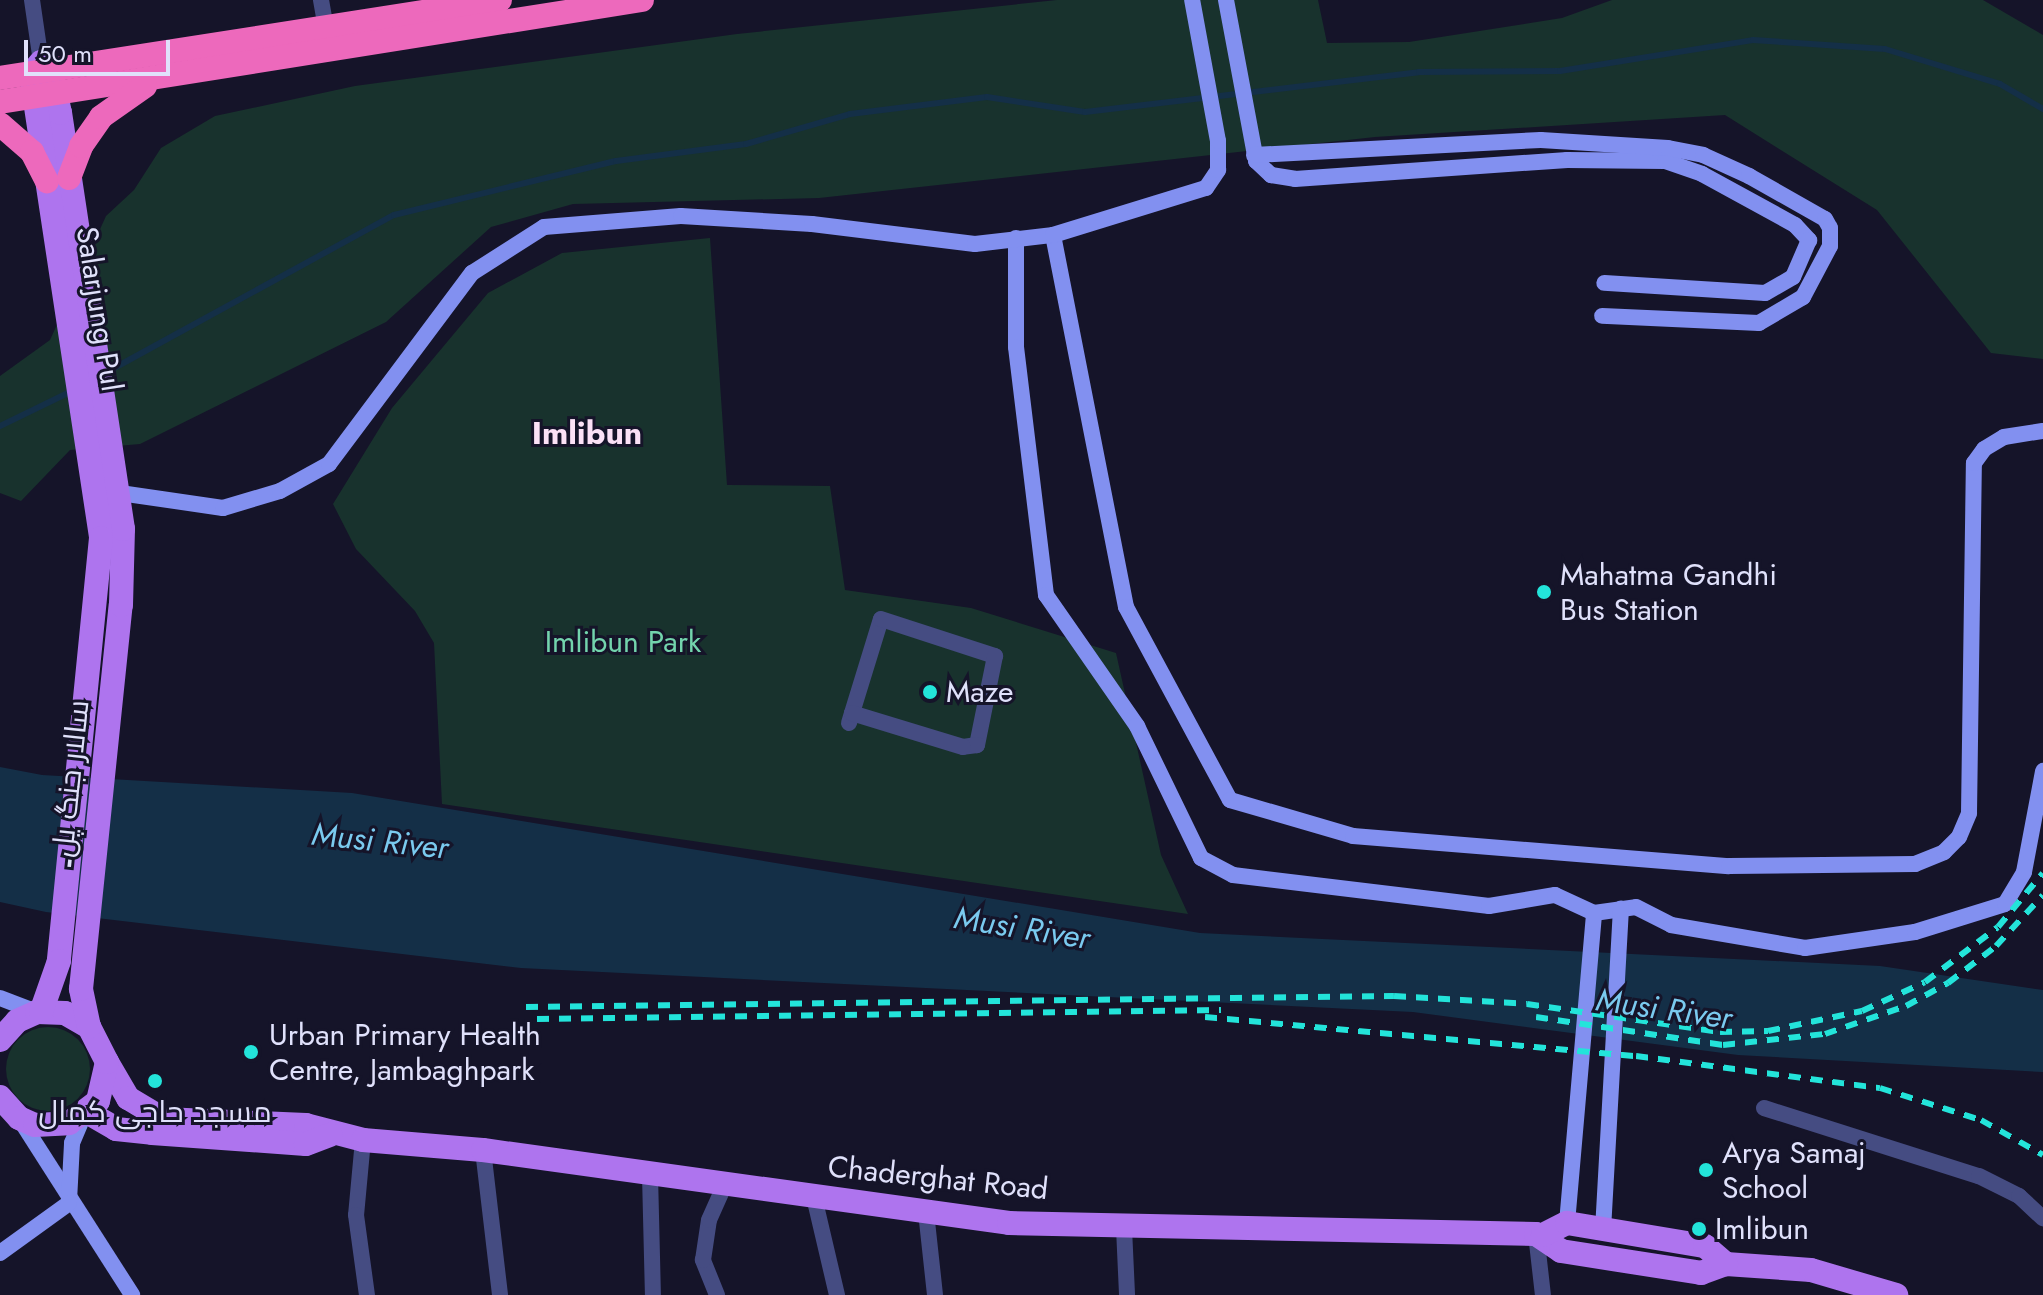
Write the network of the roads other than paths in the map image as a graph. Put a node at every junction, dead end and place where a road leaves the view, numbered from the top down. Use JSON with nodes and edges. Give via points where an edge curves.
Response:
{"nodes":[{"id":1,"x":32,"y":0,"type":"edge"},
{"id":2,"x":321,"y":0,"type":"edge"},
{"id":3,"x":500,"y":0,"type":"edge"},
{"id":4,"x":1192,"y":0,"type":"edge"},
{"id":5,"x":1226,"y":0,"type":"edge"},
{"id":6,"x":630,"y":1,"type":"edge"},
{"id":7,"x":326,"y":28,"type":"junction"},
{"id":8,"x":0,"y":78,"type":"edge"},
{"id":9,"x":43,"y":80,"type":"junction"},
{"id":10,"x":157,"y":80,"type":"junction"},
{"id":11,"x":0,"y":102,"type":"edge"},
{"id":12,"x":0,"y":124,"type":"edge"},
{"id":13,"x":1254,"y":155,"type":"junction"},
{"id":14,"x":58,"y":179,"type":"junction"},
{"id":15,"x":1053,"y":235,"type":"junction"},
{"id":16,"x":1016,"y":238,"type":"junction"},
{"id":17,"x":1604,"y":283,"type":"dead end"},
{"id":18,"x":1602,"y":316,"type":"dead end"},
{"id":19,"x":2043,"y":431,"type":"edge"},
{"id":20,"x":98,"y":446,"type":"junction"},
{"id":21,"x":120,"y":493,"type":"junction"},
{"id":22,"x":850,"y":718,"type":"joint"},
{"id":23,"x":2043,"y":771,"type":"edge"},
{"id":24,"x":1621,"y":909,"type":"junction"},
{"id":25,"x":1594,"y":919,"type":"junction"},
{"id":26,"x":70,"y":965,"type":"junction"},
{"id":27,"x":0,"y":998,"type":"edge"},
{"id":28,"x":39,"y":1012,"type":"junction"},
{"id":29,"x":89,"y":1027,"type":"junction"},
{"id":30,"x":0,"y":1040,"type":"edge"},
{"id":31,"x":107,"y":1062,"type":"junction"},
{"id":32,"x":1764,"y":1108,"type":"dead end"},
{"id":33,"x":8,"y":1111,"type":"edge"},
{"id":34,"x":86,"y":1114,"type":"junction"},
{"id":35,"x":330,"y":1135,"type":"junction"},
{"id":36,"x":363,"y":1140,"type":"junction"},
{"id":37,"x":483,"y":1150,"type":"junction"},
{"id":38,"x":650,"y":1175,"type":"junction"},
{"id":39,"x":724,"y":1186,"type":"junction"},
{"id":40,"x":814,"y":1197,"type":"junction"},
{"id":41,"x":69,"y":1203,"type":"junction"},
{"id":42,"x":926,"y":1212,"type":"junction"},
{"id":43,"x":2043,"y":1218,"type":"edge"},
{"id":44,"x":1567,"y":1223,"type":"junction"},
{"id":45,"x":1124,"y":1228,"type":"junction"},
{"id":46,"x":1603,"y":1230,"type":"junction"},
{"id":47,"x":1539,"y":1234,"type":"junction"},
{"id":48,"x":0,"y":1253,"type":"edge"},
{"id":49,"x":1726,"y":1264,"type":"junction"},
{"id":50,"x":132,"y":1295,"type":"edge"},
{"id":51,"x":367,"y":1295,"type":"edge"},
{"id":52,"x":500,"y":1295,"type":"edge"},
{"id":53,"x":653,"y":1295,"type":"edge"},
{"id":54,"x":717,"y":1295,"type":"edge"},
{"id":55,"x":837,"y":1295,"type":"edge"},
{"id":56,"x":935,"y":1295,"type":"edge"},
{"id":57,"x":1127,"y":1295,"type":"edge"},
{"id":58,"x":1543,"y":1295,"type":"edge"},
{"id":59,"x":1896,"y":1295,"type":"edge"}],
"edges":[{"from":1,"to":9,"type":"street"},
{"from":2,"to":7,"type":"street"},
{"from":3,"to":7,"type":"highway"},
{"from":4,"to":15,"type":"street","via":[[1218,141],[1218,170],[1206,188]]},
{"from":5,"to":13,"type":"street"},
{"from":6,"to":10,"type":"highway"},
{"from":7,"to":9,"type":"highway"},
{"from":8,"to":9,"type":"highway"},
{"from":9,"to":10,"type":"highway"},
{"from":9,"to":11,"type":"highway"},
{"from":9,"to":14,"type":"main road","name":"Salarjung Pul"},
{"from":10,"to":14,"type":"highway","via":[[127,95],[101,117]]},
{"from":12,"to":14,"type":"highway"},
{"from":13,"to":17,"type":"street","via":[[1271,175],[1295,179],[1567,160],[1665,161],[1715,181],[1795,225],[1809,240],[1793,277],[1765,293]]},
{"from":13,"to":18,"type":"street","via":[[1541,140],[1668,148],[1703,155],[1749,176],[1825,219],[1830,228],[1830,246],[1803,297],[1759,323]]},
{"from":14,"to":20,"type":"main road","name":"Salarjung Pul"},
{"from":15,"to":16,"type":"street"},
{"from":15,"to":19,"type":"street","via":[[1126,607],[1230,800],[1353,836],[1729,866],[1915,864],[1944,852],[1959,837],[1969,813],[1974,463],[1984,449],[2004,437]]},
{"from":16,"to":21,"type":"street","via":[[975,244],[812,224],[681,216],[544,227],[472,273],[329,464],[280,491],[223,508]]},
{"from":16,"to":25,"type":"street","via":[[1016,347],[1046,595],[1137,726],[1201,858],[1247,877],[1489,906],[1555,895]]},
{"from":20,"to":21,"type":"main road","name":"سالار جنگ پل۔"},
{"from":20,"to":26,"type":"main road","name":"سالار جنگ پل۔","via":[[101,538]]},
{"from":21,"to":26,"type":"main road","name":"سالار جنگ پل۔","via":[[121,605]]},
{"from":22,"to":22,"type":"street","via":[[881,619],[995,656],[977,745],[963,747]]},
{"from":23,"to":24,"type":"street","via":[[2024,872],[2005,904],[1915,932],[1805,948],[1671,925],[1636,907]]},
{"from":24,"to":25,"type":"street"},
{"from":24,"to":46,"type":"street"},
{"from":25,"to":44,"type":"street"},
{"from":26,"to":28,"type":"main road"},
{"from":26,"to":29,"type":"main road"},
{"from":27,"to":28,"type":"street"},
{"from":28,"to":29,"type":"main road","via":[[65,1013]]},
{"from":28,"to":30,"type":"main road","via":[[17,1021]]},
{"from":29,"to":31,"type":"main road","name":"Chaderghat Road"},
{"from":31,"to":34,"type":"main road","via":[[106,1082]]},
{"from":31,"to":35,"type":"main road","name":"Chaderghat Road","via":[[128,1098],[163,1119],[306,1125]]},
{"from":32,"to":43,"type":"street","via":[[1979,1176],[2019,1196]]},
{"from":33,"to":34,"type":"main road","via":[[52,1127]]},
{"from":33,"to":41,"type":"street"},
{"from":34,"to":35,"type":"main road","name":"Chaderghat Road","via":[[116,1129],[152,1133],[306,1144]]},
{"from":34,"to":41,"type":"street","via":[[67,1173]]},
{"from":35,"to":36,"type":"main road","name":"Chaderghat Road"},
{"from":36,"to":37,"type":"main road","name":"Chaderghat Road"},
{"from":36,"to":51,"type":"street","via":[[356,1215]]},
{"from":37,"to":38,"type":"main road","name":"Chaderghat Road"},
{"from":37,"to":52,"type":"street"},
{"from":38,"to":39,"type":"main road","name":"Chaderghat Road"},
{"from":38,"to":53,"type":"street"},
{"from":39,"to":40,"type":"main road","name":"Chaderghat Road"},
{"from":39,"to":54,"type":"street","via":[[709,1220],[703,1260]]},
{"from":40,"to":42,"type":"main road","name":"Chaderghat Road"},
{"from":40,"to":55,"type":"street"},
{"from":41,"to":48,"type":"street"},
{"from":41,"to":50,"type":"street"},
{"from":42,"to":45,"type":"main road","name":"Chaderghat Road","via":[[1009,1223]]},
{"from":42,"to":56,"type":"street"},
{"from":44,"to":46,"type":"main road","name":"Chaderghat Road"},
{"from":44,"to":47,"type":"main road","name":"Chaderghat Road"},
{"from":45,"to":47,"type":"main road","name":"Chaderghat Road"},
{"from":45,"to":57,"type":"street"},
{"from":46,"to":49,"type":"main road","name":"Chaderghat Road","via":[[1705,1246]]},
{"from":47,"to":49,"type":"main road","name":"Chaderghat Road","via":[[1561,1251],[1584,1255],[1701,1273]]},
{"from":47,"to":58,"type":"street"},
{"from":49,"to":59,"type":"main road","name":"Chaderghat Road","via":[[1811,1270]]}]}
